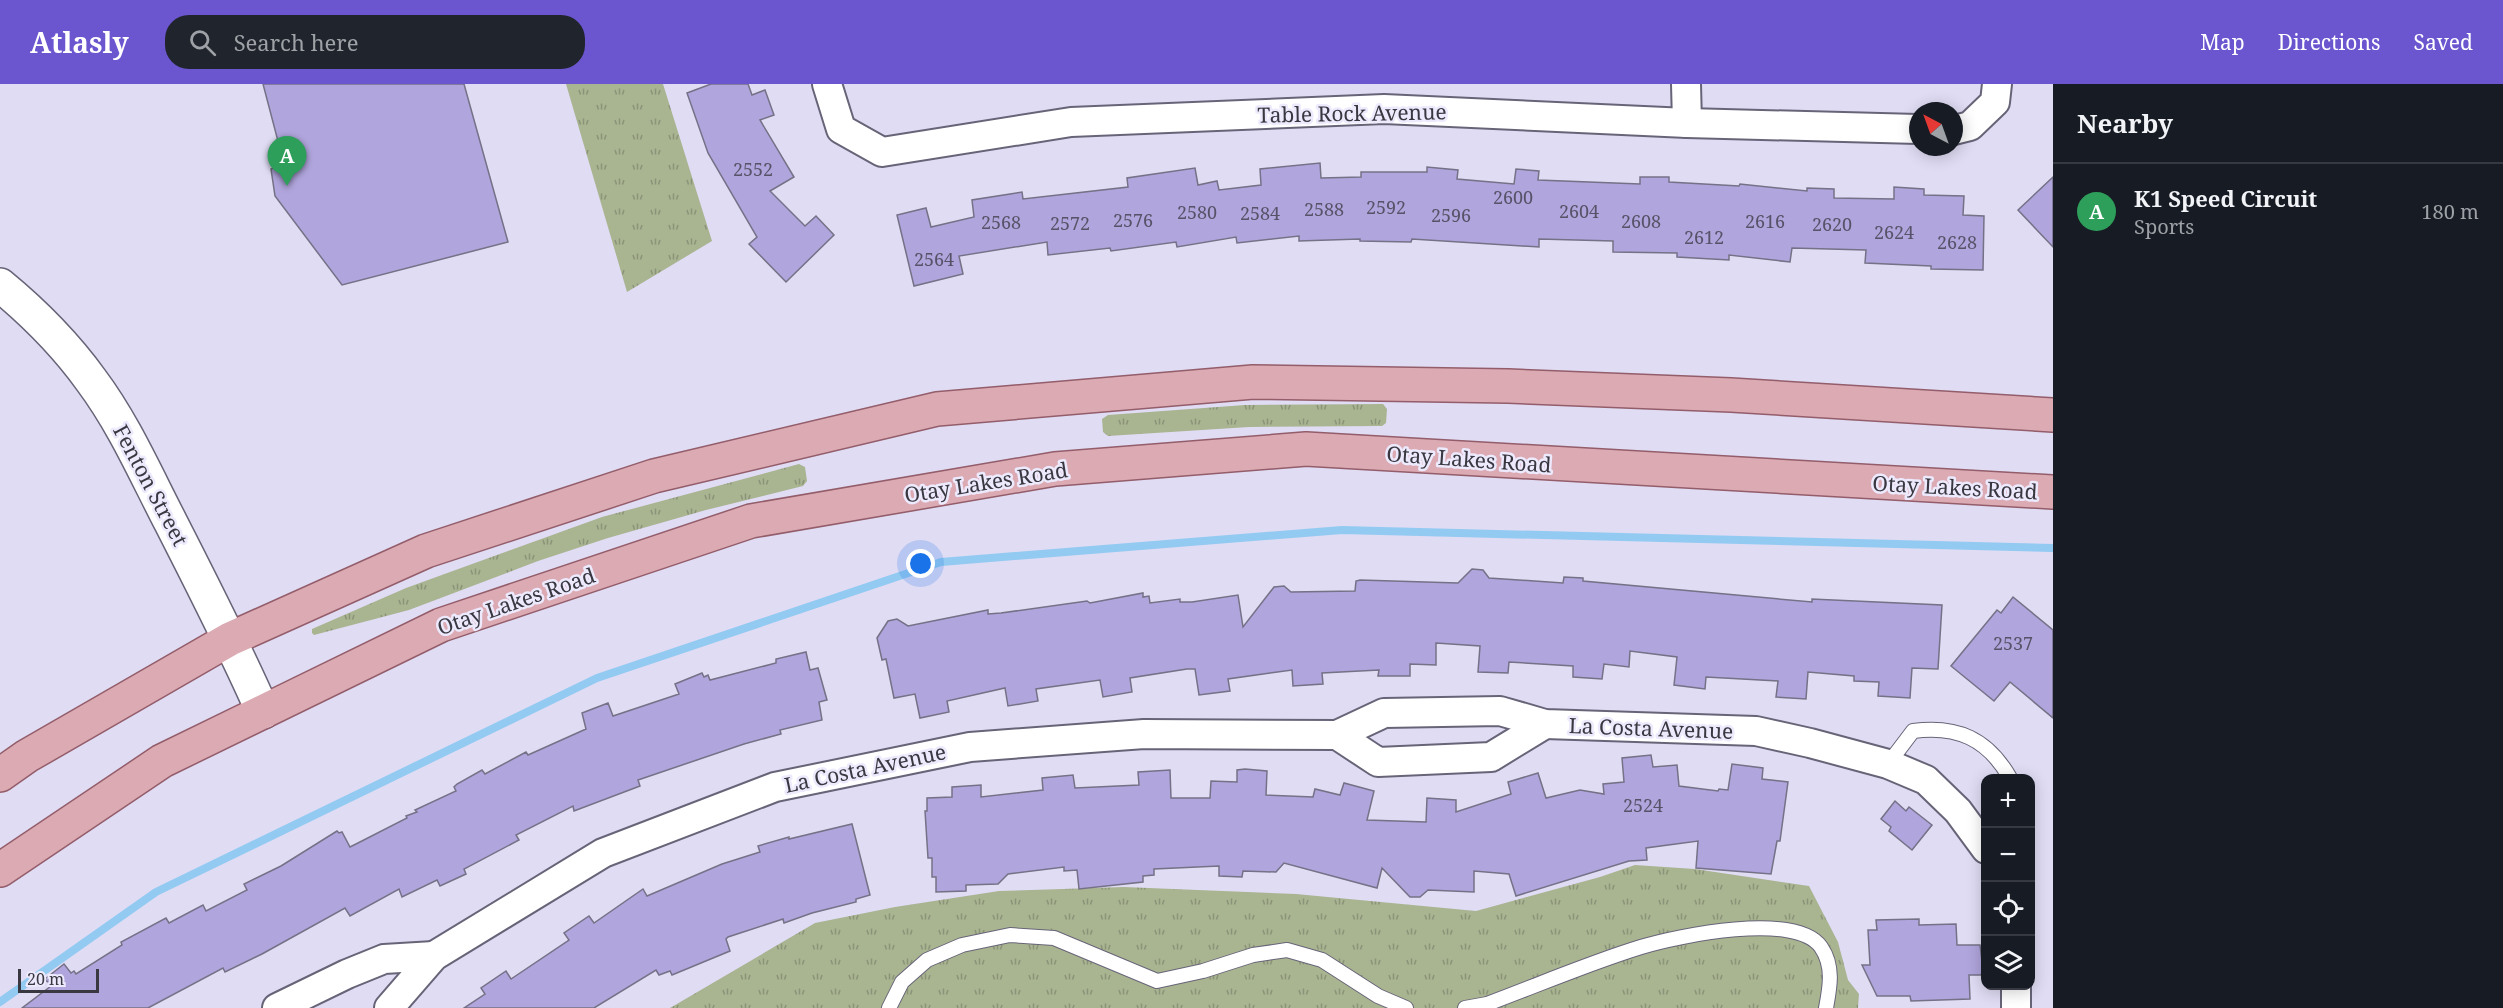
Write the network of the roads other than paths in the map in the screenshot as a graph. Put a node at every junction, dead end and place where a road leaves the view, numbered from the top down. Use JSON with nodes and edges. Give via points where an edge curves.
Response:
{"nodes":[{"id":1,"x":827,"y":84,"type":"edge"},
{"id":2,"x":1686,"y":84,"type":"edge"},
{"id":3,"x":1997,"y":84,"type":"edge"},
{"id":4,"x":1383,"y":96,"type":"edge"},
{"id":5,"x":1687,"y":123,"type":"junction"},
{"id":6,"x":1963,"y":128,"type":"edge"},
{"id":7,"x":1909,"y":129,"type":"edge"},
{"id":8,"x":0,"y":285,"type":"edge"},
{"id":9,"x":2053,"y":415,"type":"edge"},
{"id":10,"x":2053,"y":492,"type":"edge"},
{"id":11,"x":230,"y":639,"type":"junction"},
{"id":12,"x":263,"y":712,"type":"junction"},
{"id":13,"x":1545,"y":724,"type":"junction"},
{"id":14,"x":1337,"y":735,"type":"junction"},
{"id":15,"x":1888,"y":764,"type":"junction"},
{"id":16,"x":2007,"y":774,"type":"edge"},
{"id":17,"x":0,"y":775,"type":"edge"},
{"id":18,"x":1981,"y":842,"type":"edge"},
{"id":19,"x":0,"y":870,"type":"edge"},
{"id":20,"x":434,"y":956,"type":"junction"},
{"id":21,"x":2016,"y":990,"type":"edge"},
{"id":22,"x":277,"y":1008,"type":"edge"},
{"id":23,"x":389,"y":1008,"type":"edge"},
{"id":24,"x":889,"y":1008,"type":"edge"},
{"id":25,"x":1406,"y":1008,"type":"edge"},
{"id":26,"x":1465,"y":1008,"type":"edge"},
{"id":27,"x":1826,"y":1008,"type":"edge"},
{"id":28,"x":2016,"y":1008,"type":"edge"}],
"edges":[{"from":1,"to":4,"type":"street","name":"Table Rock Avenue","via":[[841,129],[882,152],[1071,122]]},
{"from":2,"to":5,"type":"street"},
{"from":3,"to":6,"type":"street","via":[[1995,102],[1970,126]]},
{"from":4,"to":5,"type":"street","name":"Table Rock Avenue"},
{"from":5,"to":7,"type":"street","name":"Table Rock Avenue"},
{"from":8,"to":11,"type":"street","name":"Fenton Street","via":[[63,345],[98,390]]},
{"from":9,"to":11,"type":"main road","via":[[1684,393],[1253,382],[937,409],[654,476],[426,551]]},
{"from":10,"to":12,"type":"main road","name":"Otay Lakes Road","via":[[1306,448],[1055,469],[752,521],[441,625]]},
{"from":11,"to":12,"type":"street","name":"Fenton Street"},
{"from":11,"to":17,"type":"main road"},
{"from":12,"to":19,"type":"main road","name":"Otay Lakes Road","via":[[162,761]]},
{"from":13,"to":14,"type":"street","name":"La Costa Avenue","via":[[1500,711],[1384,713]]},
{"from":13,"to":14,"type":"street","name":"La Costa Avenue","via":[[1491,757],[1378,762]]},
{"from":13,"to":15,"type":"street","name":"La Costa Avenue","via":[[1756,731]]},
{"from":14,"to":20,"type":"street","name":"La Costa Avenue","via":[[1144,734],[970,747],[775,787],[603,854]]},
{"from":15,"to":16,"type":"lane","via":[[1913,731],[1933,728],[1977,740]]},
{"from":15,"to":18,"type":"street","name":"La Costa Avenue","via":[[1926,780],[1958,811]]},
{"from":20,"to":22,"type":"street","name":"La Costa Avenue","via":[[384,959]]},
{"from":20,"to":23,"type":"street","name":"La Costa Avenue"},
{"from":21,"to":28,"type":"street"},
{"from":24,"to":25,"type":"lane","via":[[902,982],[927,960],[962,945],[1010,935],[1054,938],[1157,981],[1253,955],[1287,950],[1322,960],[1378,996]]},
{"from":26,"to":27,"type":"lane","via":[[1487,1004],[1642,947],[1711,932],[1769,927],[1801,932],[1820,945],[1829,962],[1831,985]]}]}
